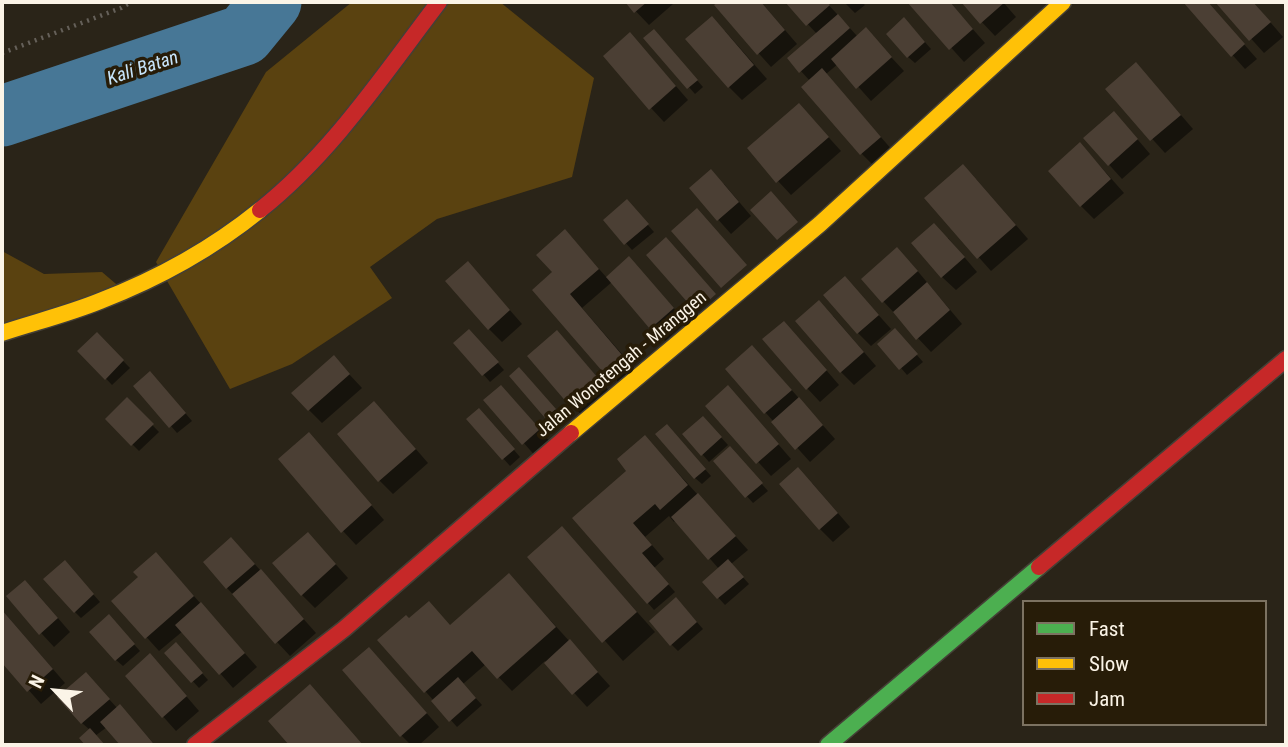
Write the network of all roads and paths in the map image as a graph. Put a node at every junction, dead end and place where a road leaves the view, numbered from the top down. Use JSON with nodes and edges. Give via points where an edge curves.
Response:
{"nodes":[{"id":1,"x":131,"y":2,"type":"edge"},
{"id":2,"x":439,"y":2,"type":"edge"},
{"id":3,"x":1063,"y":2,"type":"edge"},
{"id":4,"x":2,"y":53,"type":"edge"},
{"id":5,"x":2,"y":333,"type":"edge"},
{"id":6,"x":1286,"y":359,"type":"edge"},
{"id":7,"x":195,"y":745,"type":"edge"},
{"id":8,"x":828,"y":745,"type":"edge"}],
"edges":[{"from":1,"to":4,"type":"path"},
{"from":2,"to":5,"type":"street","via":[[354,111],[268,204],[218,241],[102,300]]},
{"from":3,"to":7,"type":"street","name":"Jalan Wonotengah - Mranggen","via":[[820,224],[344,629]]},
{"from":6,"to":8,"type":"street"}]}
